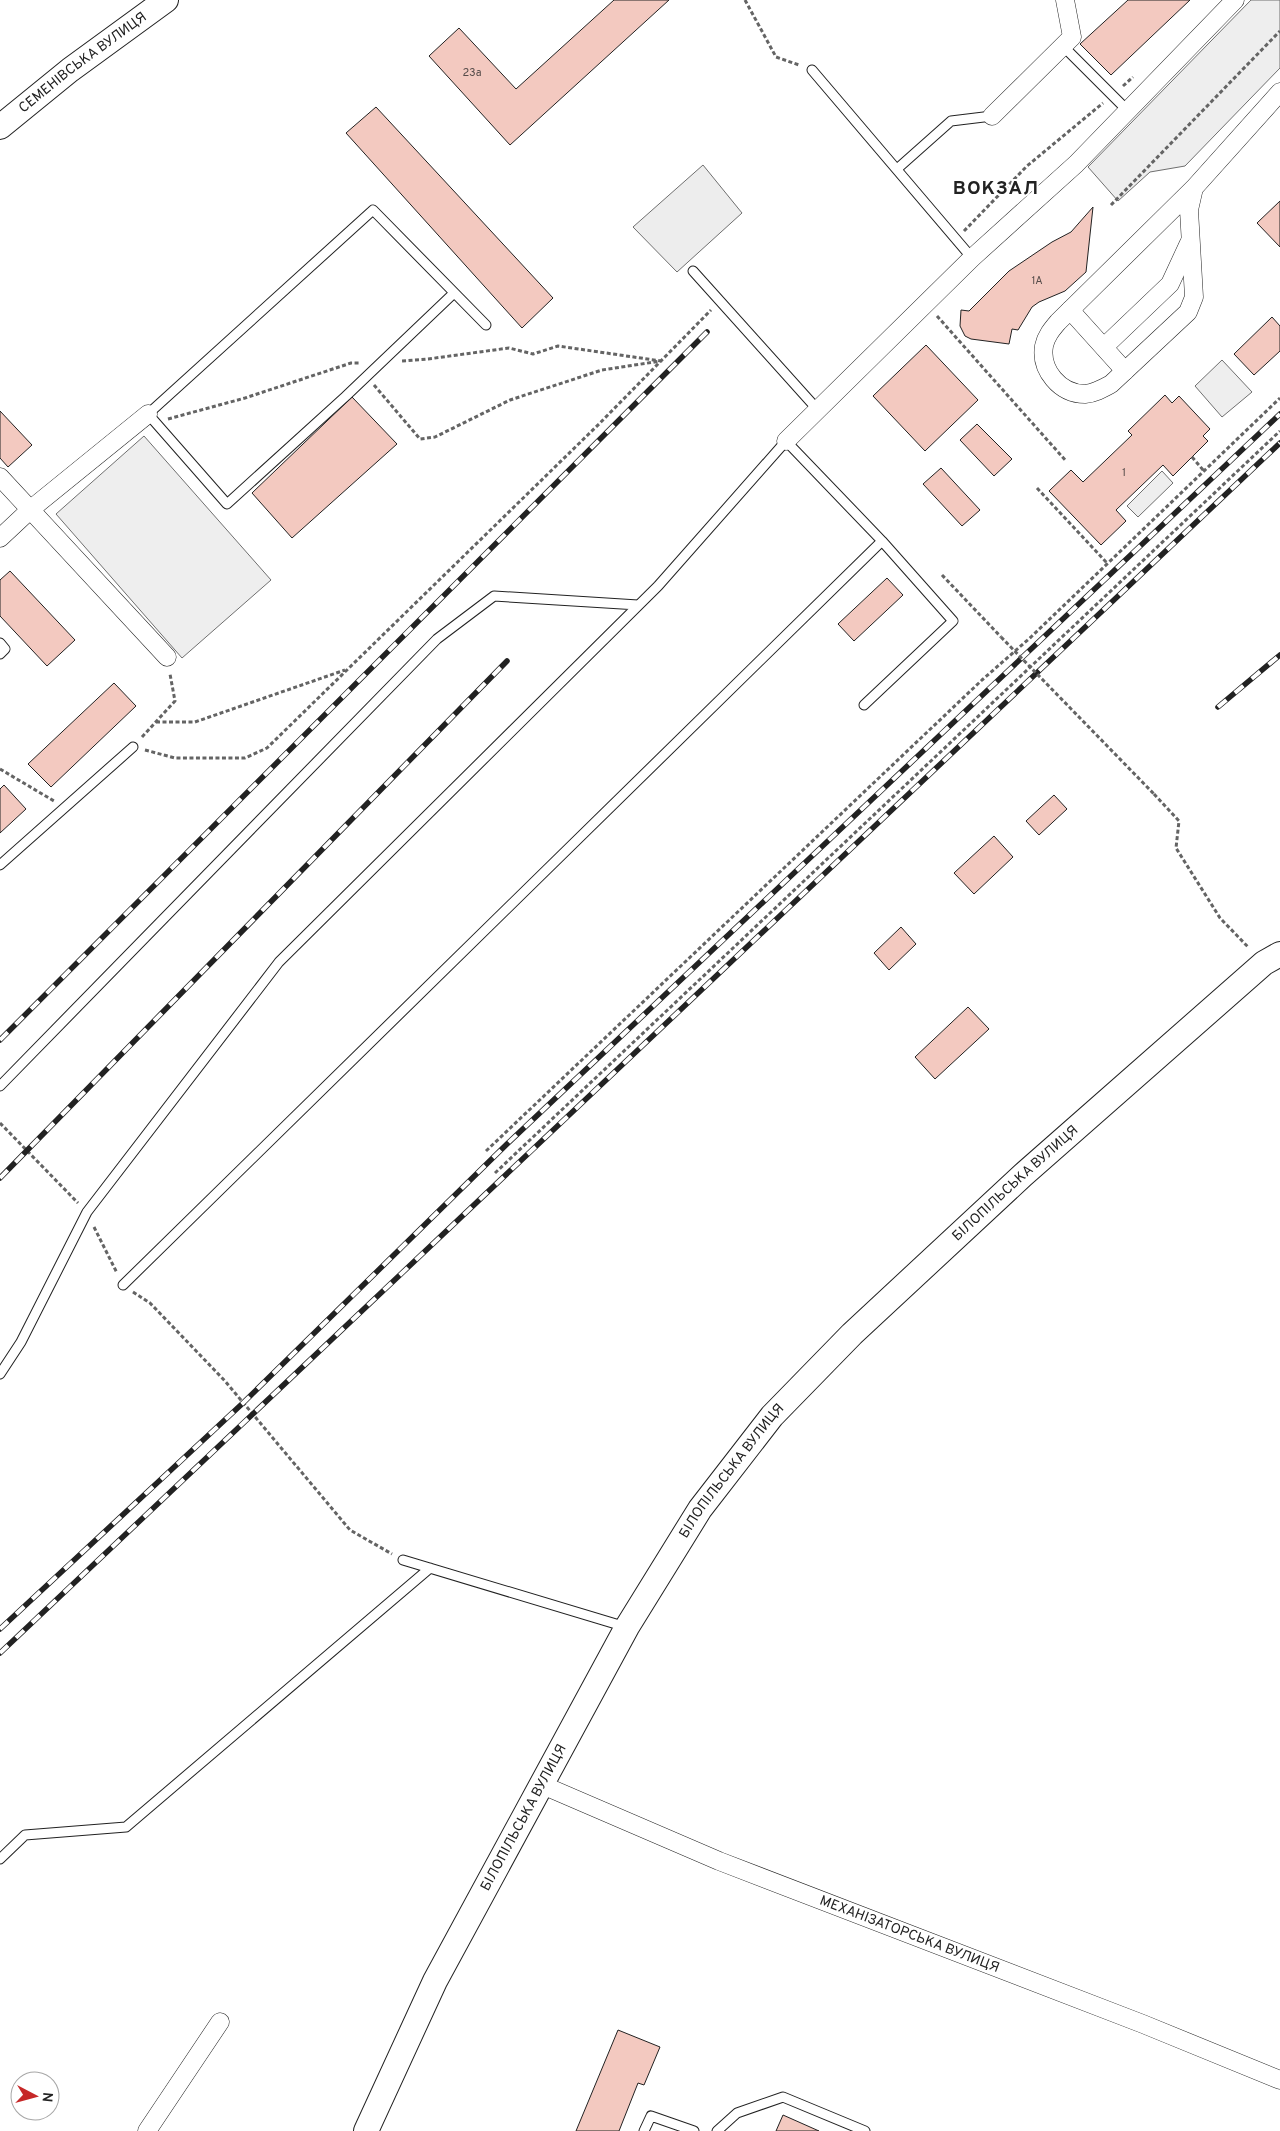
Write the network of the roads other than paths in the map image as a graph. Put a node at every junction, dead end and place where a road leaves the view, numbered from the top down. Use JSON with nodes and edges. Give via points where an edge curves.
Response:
{"nodes":[{"id":1,"x":166,"y":0,"type":"edge"},
{"id":2,"x":1065,"y":0,"type":"edge"},
{"id":3,"x":1236,"y":0,"type":"edge"},
{"id":4,"x":1063,"y":46,"type":"junction"},
{"id":5,"x":812,"y":70,"type":"road end"},
{"id":6,"x":1280,"y":92,"type":"edge"},
{"id":7,"x":1128,"y":111,"type":"junction"},
{"id":8,"x":992,"y":116,"type":"joint"},
{"id":9,"x":0,"y":127,"type":"edge"},
{"id":10,"x":897,"y":169,"type":"junction"},
{"id":11,"x":1194,"y":188,"type":"junction"},
{"id":12,"x":1191,"y":236,"type":"junction"},
{"id":13,"x":972,"y":258,"type":"junction"},
{"id":14,"x":693,"y":271,"type":"dead end"},
{"id":15,"x":454,"y":292,"type":"junction"},
{"id":16,"x":1070,"y":310,"type":"junction"},
{"id":17,"x":486,"y":325,"type":"dead end"},
{"id":18,"x":1104,"y":348,"type":"junction"},
{"id":19,"x":1125,"y":371,"type":"junction"},
{"id":20,"x":817,"y":409,"type":"junction"},
{"id":21,"x":152,"y":418,"type":"junction"},
{"id":22,"x":786,"y":441,"type":"junction"},
{"id":23,"x":0,"y":477,"type":"edge"},
{"id":24,"x":32,"y":509,"type":"junction"},
{"id":25,"x":0,"y":538,"type":"edge"},
{"id":26,"x":882,"y":541,"type":"junction"},
{"id":27,"x":638,"y":606,"type":"junction"},
{"id":28,"x":0,"y":643,"type":"edge"},
{"id":29,"x":0,"y":654,"type":"edge"},
{"id":30,"x":168,"y":657,"type":"road end"},
{"id":31,"x":864,"y":705,"type":"dead end"},
{"id":32,"x":133,"y":747,"type":"road end"},
{"id":33,"x":0,"y":865,"type":"edge"},
{"id":34,"x":1272,"y":958,"type":"edge"},
{"id":35,"x":0,"y":1086,"type":"edge"},
{"id":36,"x":123,"y":1285,"type":"road end"},
{"id":37,"x":0,"y":1374,"type":"edge"},
{"id":38,"x":404,"y":1560,"type":"road end"},
{"id":39,"x":430,"y":1568,"type":"junction"},
{"id":40,"x":627,"y":1627,"type":"junction"},
{"id":41,"x":540,"y":1784,"type":"junction"},
{"id":42,"x":0,"y":1860,"type":"edge"},
{"id":43,"x":220,"y":2022,"type":"dead end"},
{"id":44,"x":1280,"y":2080,"type":"edge"},
{"id":45,"x":147,"y":2131,"type":"edge"},
{"id":46,"x":366,"y":2131,"type":"edge"},
{"id":47,"x":644,"y":2131,"type":"edge"},
{"id":48,"x":694,"y":2131,"type":"edge"},
{"id":49,"x":717,"y":2131,"type":"edge"},
{"id":50,"x":865,"y":2131,"type":"edge"}],
"edges":[{"from":1,"to":9,"type":"main road","name":"СЕМЕНІВСЬКА ВУЛИЦЯ","via":[[70,70]]},
{"from":2,"to":4,"type":"street","via":[[1072,37]]},
{"from":3,"to":7,"type":"street"},
{"from":4,"to":7,"type":"lane"},
{"from":4,"to":8,"type":"street"},
{"from":5,"to":10,"type":"lane"},
{"from":6,"to":11,"type":"street"},
{"from":7,"to":13,"type":"street","via":[[1076,164]]},
{"from":8,"to":10,"type":"lane","via":[[951,121]]},
{"from":10,"to":13,"type":"lane"},
{"from":11,"to":12,"type":"street","via":[[1189,210]]},
{"from":11,"to":16,"type":"street"},
{"from":12,"to":18,"type":"street","via":[[1170,284]]},
{"from":12,"to":19,"type":"street","via":[[1192,305]]},
{"from":13,"to":20,"type":"street"},
{"from":14,"to":20,"type":"lane"},
{"from":15,"to":17,"type":"lane"},
{"from":15,"to":21,"type":"lane","via":[[373,210]]},
{"from":15,"to":21,"type":"lane","via":[[227,504]]},
{"from":16,"to":18,"type":"street"},
{"from":16,"to":19,"type":"street","via":[[1049,333],[1044,346],[1044,360],[1058,384],[1084,394],[1098,391]]},
{"from":18,"to":19,"type":"street"},
{"from":20,"to":22,"type":"street"},
{"from":21,"to":24,"type":"street"},
{"from":22,"to":26,"type":"lane"},
{"from":22,"to":27,"type":"lane"},
{"from":23,"to":24,"type":"street"},
{"from":24,"to":25,"type":"street"},
{"from":24,"to":30,"type":"street"},
{"from":26,"to":31,"type":"lane","via":[[953,621]]},
{"from":26,"to":36,"type":"lane"},
{"from":27,"to":35,"type":"lane","via":[[494,596],[437,639]]},
{"from":27,"to":37,"type":"lane","via":[[279,962],[87,1212],[21,1342]]},
{"from":28,"to":29,"type":"lane","via":[[5,649]]},
{"from":32,"to":33,"type":"lane"},
{"from":34,"to":40,"type":"main road","name":"БІЛОПІЛЬСЬКА ВУЛИЦЯ","via":[[1023,1175],[852,1334],[772,1416],[700,1510]]},
{"from":38,"to":39,"type":"lane"},
{"from":39,"to":40,"type":"lane"},
{"from":39,"to":42,"type":"lane","via":[[126,1826],[25,1835]]},
{"from":40,"to":41,"type":"main road","name":"БІЛОПІЛЬСЬКА ВУЛИЦЯ"},
{"from":41,"to":44,"type":"street","name":"МЕХАНІЗАТОРСЬКА ВУЛИЦЯ","via":[[719,1860]]},
{"from":41,"to":46,"type":"main road","name":"БІЛОПІЛЬСЬКА ВУЛИЦЯ","via":[[435,1981]]},
{"from":43,"to":45,"type":"street"},
{"from":47,"to":48,"type":"lane","via":[[651,2116]]},
{"from":49,"to":50,"type":"lane","via":[[737,2112],[783,2096]]}]}
